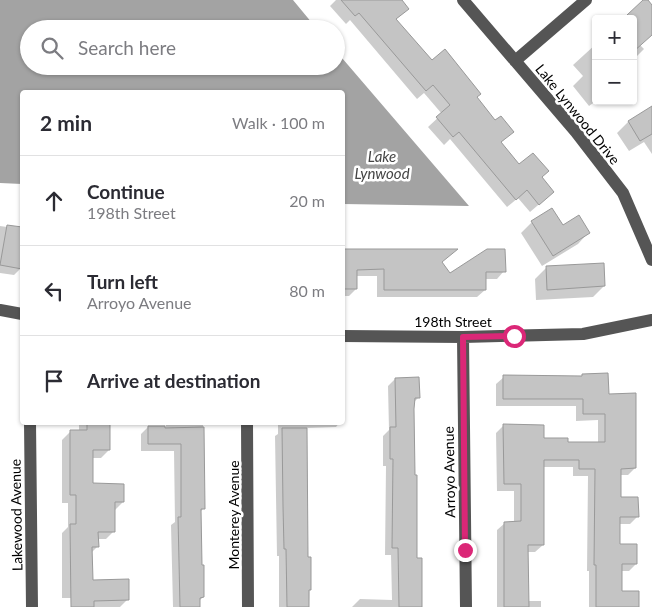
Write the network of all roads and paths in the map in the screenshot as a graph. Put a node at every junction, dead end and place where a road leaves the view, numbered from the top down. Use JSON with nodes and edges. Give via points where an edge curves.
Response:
{"nodes":[{"id":1,"x":463,"y":0,"type":"edge"},
{"id":2,"x":586,"y":0,"type":"edge"},
{"id":3,"x":514,"y":61,"type":"junction"},
{"id":4,"x":652,"y":260,"type":"edge"},
{"id":5,"x":0,"y":310,"type":"edge"},
{"id":6,"x":20,"y":314,"type":"edge"},
{"id":7,"x":652,"y":320,"type":"edge"},
{"id":8,"x":345,"y":336,"type":"edge"},
{"id":9,"x":463,"y":337,"type":"junction"},
{"id":10,"x":30,"y":425,"type":"edge"},
{"id":11,"x":247,"y":425,"type":"edge"},
{"id":12,"x":32,"y":607,"type":"edge"},
{"id":13,"x":248,"y":607,"type":"edge"},
{"id":14,"x":466,"y":607,"type":"edge"}],
"edges":[{"from":1,"to":3,"type":"street","name":"Lake Lynwood Drive"},
{"from":2,"to":3,"type":"street"},
{"from":3,"to":4,"type":"street","name":"Lake Lynwood Drive","via":[[576,132],[623,193]]},
{"from":5,"to":6,"type":"street"},
{"from":7,"to":9,"type":"street","name":"198th Street","via":[[583,334]]},
{"from":8,"to":9,"type":"street","name":"198th Street"},
{"from":9,"to":14,"type":"street","name":"Arroyo Avenue"},
{"from":10,"to":12,"type":"street","name":"Lakewood Avenue"},
{"from":11,"to":13,"type":"street","name":"Monterey Avenue"}]}
